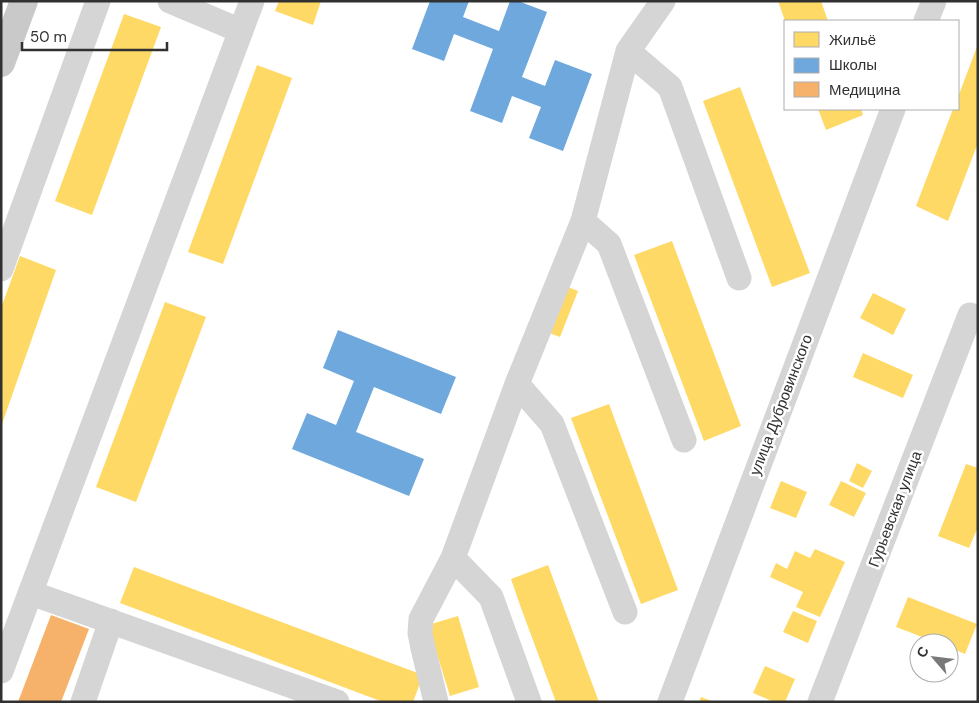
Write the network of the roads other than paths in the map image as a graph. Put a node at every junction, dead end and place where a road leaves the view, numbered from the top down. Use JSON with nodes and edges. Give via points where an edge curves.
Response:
{"nodes":[{"id":1,"x":24,"y":1,"type":"edge"},
{"id":2,"x":98,"y":1,"type":"edge"},
{"id":3,"x":170,"y":1,"type":"edge"},
{"id":4,"x":252,"y":1,"type":"edge"},
{"id":5,"x":663,"y":1,"type":"edge"},
{"id":6,"x":241,"y":31,"type":"junction"},
{"id":7,"x":628,"y":51,"type":"junction"},
{"id":8,"x":1,"y":63,"type":"edge"},
{"id":9,"x":893,"y":110,"type":"edge"},
{"id":10,"x":583,"y":221,"type":"junction"},
{"id":11,"x":1,"y":269,"type":"edge"},
{"id":12,"x":739,"y":278,"type":"dead end"},
{"id":13,"x":974,"y":317,"type":"edge"},
{"id":14,"x":517,"y":384,"type":"junction"},
{"id":15,"x":684,"y":440,"type":"dead end"},
{"id":16,"x":453,"y":558,"type":"junction"},
{"id":17,"x":31,"y":593,"type":"junction"},
{"id":18,"x":625,"y":612,"type":"dead end"},
{"id":19,"x":111,"y":621,"type":"junction"},
{"id":20,"x":1,"y":671,"type":"edge"},
{"id":21,"x":84,"y":702,"type":"edge"},
{"id":22,"x":337,"y":702,"type":"edge"},
{"id":23,"x":436,"y":702,"type":"edge"},
{"id":24,"x":529,"y":702,"type":"edge"},
{"id":25,"x":670,"y":702,"type":"edge"},
{"id":26,"x":820,"y":702,"type":"edge"}],
"edges":[{"from":1,"to":8,"type":"main road"},
{"from":2,"to":11,"type":"street"},
{"from":3,"to":6,"type":"street"},
{"from":4,"to":6,"type":"street"},
{"from":5,"to":7,"type":"street"},
{"from":6,"to":17,"type":"street"},
{"from":7,"to":10,"type":"street"},
{"from":7,"to":12,"type":"street","via":[[670,87]]},
{"from":9,"to":25,"type":"street","name":"улица Дубровинского"},
{"from":10,"to":14,"type":"street"},
{"from":10,"to":15,"type":"street","via":[[609,244]]},
{"from":13,"to":26,"type":"street","name":"Гурьевская улица"},
{"from":14,"to":16,"type":"street"},
{"from":14,"to":18,"type":"street","via":[[552,424]]},
{"from":16,"to":23,"type":"street","via":[[421,619],[423,648]]},
{"from":16,"to":24,"type":"street","via":[[491,597]]},
{"from":17,"to":19,"type":"street"},
{"from":17,"to":20,"type":"street"},
{"from":19,"to":21,"type":"street"},
{"from":19,"to":22,"type":"street"}]}
